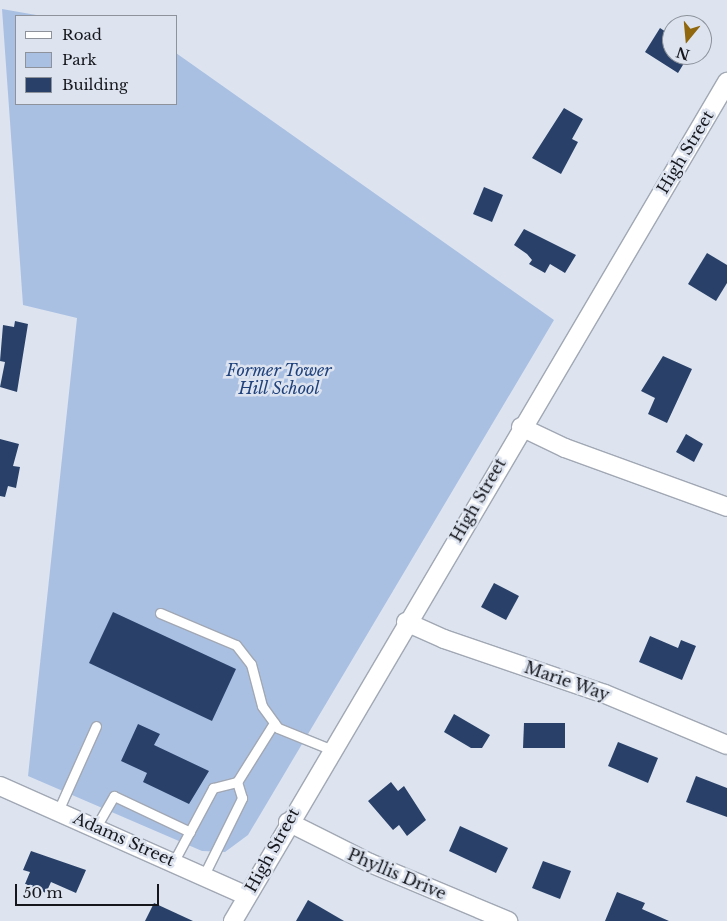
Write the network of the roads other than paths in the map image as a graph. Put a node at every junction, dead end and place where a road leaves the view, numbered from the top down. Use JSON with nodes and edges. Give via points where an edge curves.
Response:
{"nodes":[{"id":1,"x":727,"y":82,"type":"edge"},
{"id":2,"x":521,"y":427,"type":"junction"},
{"id":3,"x":727,"y":507,"type":"edge"},
{"id":4,"x":160,"y":613,"type":"dead end"},
{"id":5,"x":406,"y":622,"type":"junction"},
{"id":6,"x":274,"y":723,"type":"junction"},
{"id":7,"x":96,"y":726,"type":"dead end"},
{"id":8,"x":727,"y":745,"type":"edge"},
{"id":9,"x":330,"y":749,"type":"junction"},
{"id":10,"x":237,"y":782,"type":"junction"},
{"id":11,"x":0,"y":786,"type":"edge"},
{"id":12,"x":58,"y":811,"type":"junction"},
{"id":13,"x":288,"y":822,"type":"junction"},
{"id":14,"x":96,"y":826,"type":"junction"},
{"id":15,"x":190,"y":832,"type":"junction"},
{"id":16,"x":174,"y":861,"type":"junction"},
{"id":17,"x":204,"y":875,"type":"junction"},
{"id":18,"x":247,"y":896,"type":"junction"},
{"id":19,"x":233,"y":921,"type":"edge"},
{"id":20,"x":508,"y":921,"type":"edge"}],
"edges":[{"from":1,"to":2,"type":"street","name":"High Street"},
{"from":2,"to":3,"type":"street","via":[[565,448]]},
{"from":2,"to":5,"type":"street","name":"High Street"},
{"from":4,"to":6,"type":"lane","via":[[236,645],[251,664],[262,706]]},
{"from":5,"to":8,"type":"street","name":"Marie Way","via":[[444,639],[605,694]]},
{"from":5,"to":9,"type":"street","name":"High Street"},
{"from":6,"to":9,"type":"lane"},
{"from":6,"to":10,"type":"lane"},
{"from":7,"to":12,"type":"lane"},
{"from":9,"to":13,"type":"street","name":"High Street"},
{"from":10,"to":15,"type":"lane","via":[[214,788]]},
{"from":10,"to":17,"type":"lane","via":[[242,798]]},
{"from":11,"to":12,"type":"street","name":"Adams Street"},
{"from":12,"to":14,"type":"street","name":"Adams Street"},
{"from":13,"to":18,"type":"street","name":"High Street"},
{"from":13,"to":20,"type":"street","name":"Phyllis Drive","via":[[370,863]]},
{"from":14,"to":15,"type":"lane","via":[[114,796]]},
{"from":14,"to":16,"type":"street","name":"Adams Street"},
{"from":15,"to":16,"type":"lane"},
{"from":16,"to":17,"type":"street","name":"Adams Street"},
{"from":17,"to":18,"type":"street","name":"Adams Street"},
{"from":18,"to":19,"type":"street","name":"High Street"}]}
